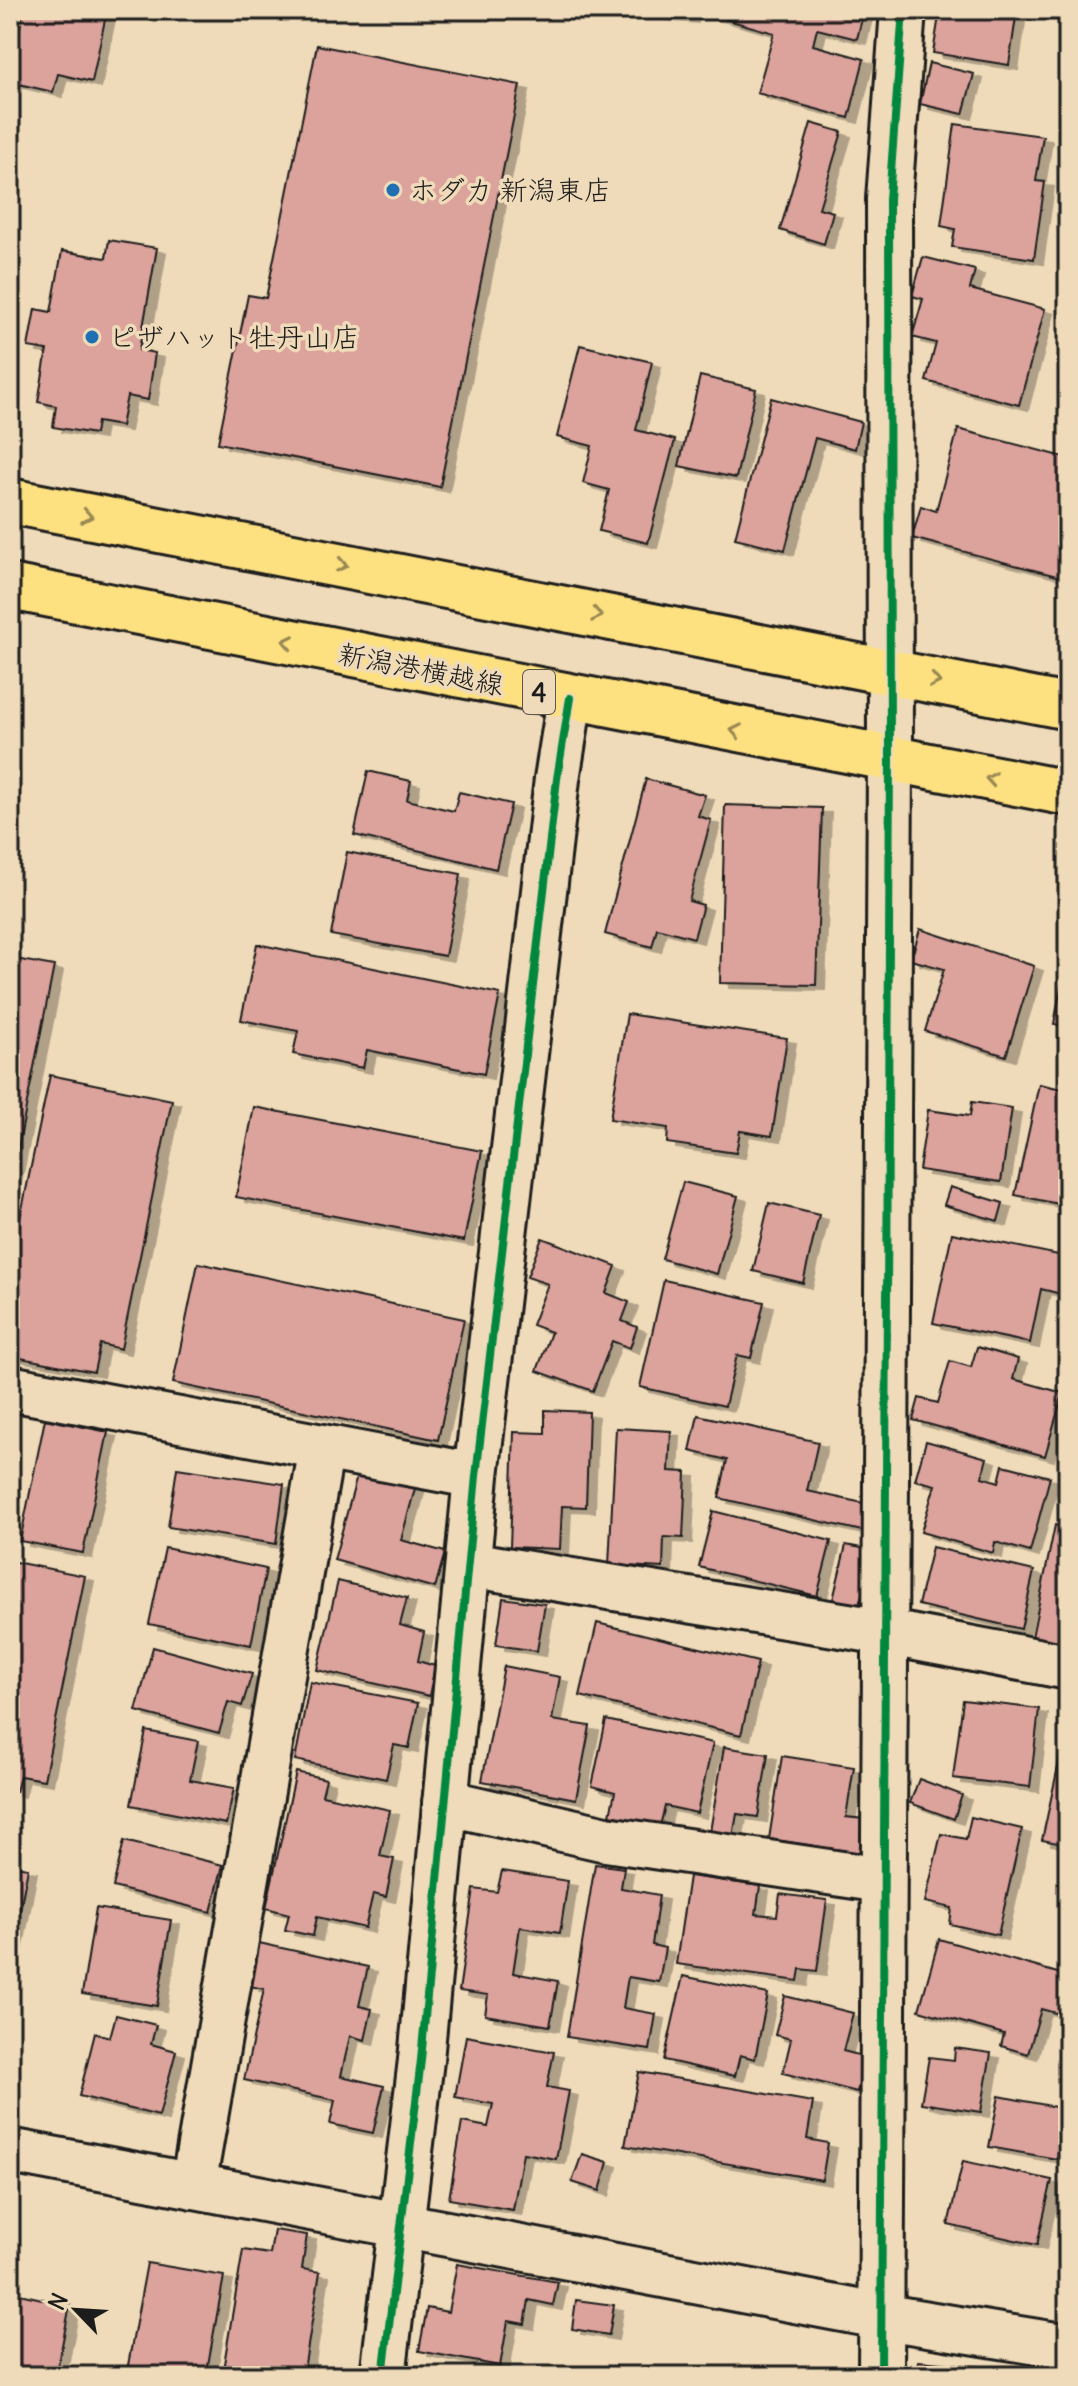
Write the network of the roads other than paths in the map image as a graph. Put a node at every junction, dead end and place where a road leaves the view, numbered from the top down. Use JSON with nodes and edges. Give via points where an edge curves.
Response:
{"nodes":[{"id":1,"x":903,"y":10,"type":"edge"},
{"id":2,"x":10,"y":501,"type":"edge"},
{"id":3,"x":10,"y":587,"type":"edge"},
{"id":4,"x":889,"y":672,"type":"junction"},
{"id":5,"x":570,"y":698,"type":"junction"},
{"id":6,"x":1068,"y":707,"type":"edge"},
{"id":7,"x":890,"y":761,"type":"junction"},
{"id":8,"x":1068,"y":793,"type":"edge"},
{"id":9,"x":10,"y":1388,"type":"edge"},
{"id":10,"x":322,"y":1447,"type":"junction"},
{"id":11,"x":476,"y":1476,"type":"junction"},
{"id":12,"x":468,"y":1564,"type":"junction"},
{"id":13,"x":884,"y":1632,"type":"junction"},
{"id":14,"x":1068,"y":1667,"type":"edge"},
{"id":15,"x":445,"y":1802,"type":"junction"},
{"id":16,"x":882,"y":1880,"type":"junction"},
{"id":17,"x":10,"y":2151,"type":"edge"},
{"id":18,"x":193,"y":2186,"type":"junction"},
{"id":19,"x":402,"y":2225,"type":"junction"},
{"id":20,"x":879,"y":2316,"type":"junction"},
{"id":21,"x":1068,"y":2347,"type":"edge"},
{"id":22,"x":383,"y":2376,"type":"edge"},
{"id":23,"x":881,"y":2376,"type":"edge"}],
"edges":[{"from":1,"to":4,"type":"street","via":[[889,199]]},
{"from":2,"to":4,"type":"main road","one_way":true},
{"from":5,"to":3,"type":"main road","name":"新潟港横越線","number":"4","one_way":true},
{"from":4,"to":6,"type":"main road","one_way":true},
{"from":4,"to":7,"type":"street"},
{"from":7,"to":5,"type":"main road","name":"新潟港横越線","number":"4","one_way":true},
{"from":5,"to":11,"type":"street"},
{"from":8,"to":7,"type":"main road","name":"新潟港横越線","number":"4","one_way":true},
{"from":7,"to":13,"type":"street"},
{"from":9,"to":10,"type":"street"},
{"from":10,"to":11,"type":"street"},
{"from":10,"to":18,"type":"street"},
{"from":11,"to":12,"type":"street"},
{"from":12,"to":13,"type":"street"},
{"from":12,"to":15,"type":"street"},
{"from":13,"to":14,"type":"street"},
{"from":13,"to":16,"type":"street"},
{"from":15,"to":16,"type":"street","via":[[606,1839]]},
{"from":15,"to":19,"type":"street"},
{"from":16,"to":20,"type":"street"},
{"from":17,"to":18,"type":"street"},
{"from":18,"to":19,"type":"street"},
{"from":19,"to":20,"type":"street"},
{"from":19,"to":22,"type":"street"},
{"from":20,"to":21,"type":"street"},
{"from":20,"to":23,"type":"street"}]}
